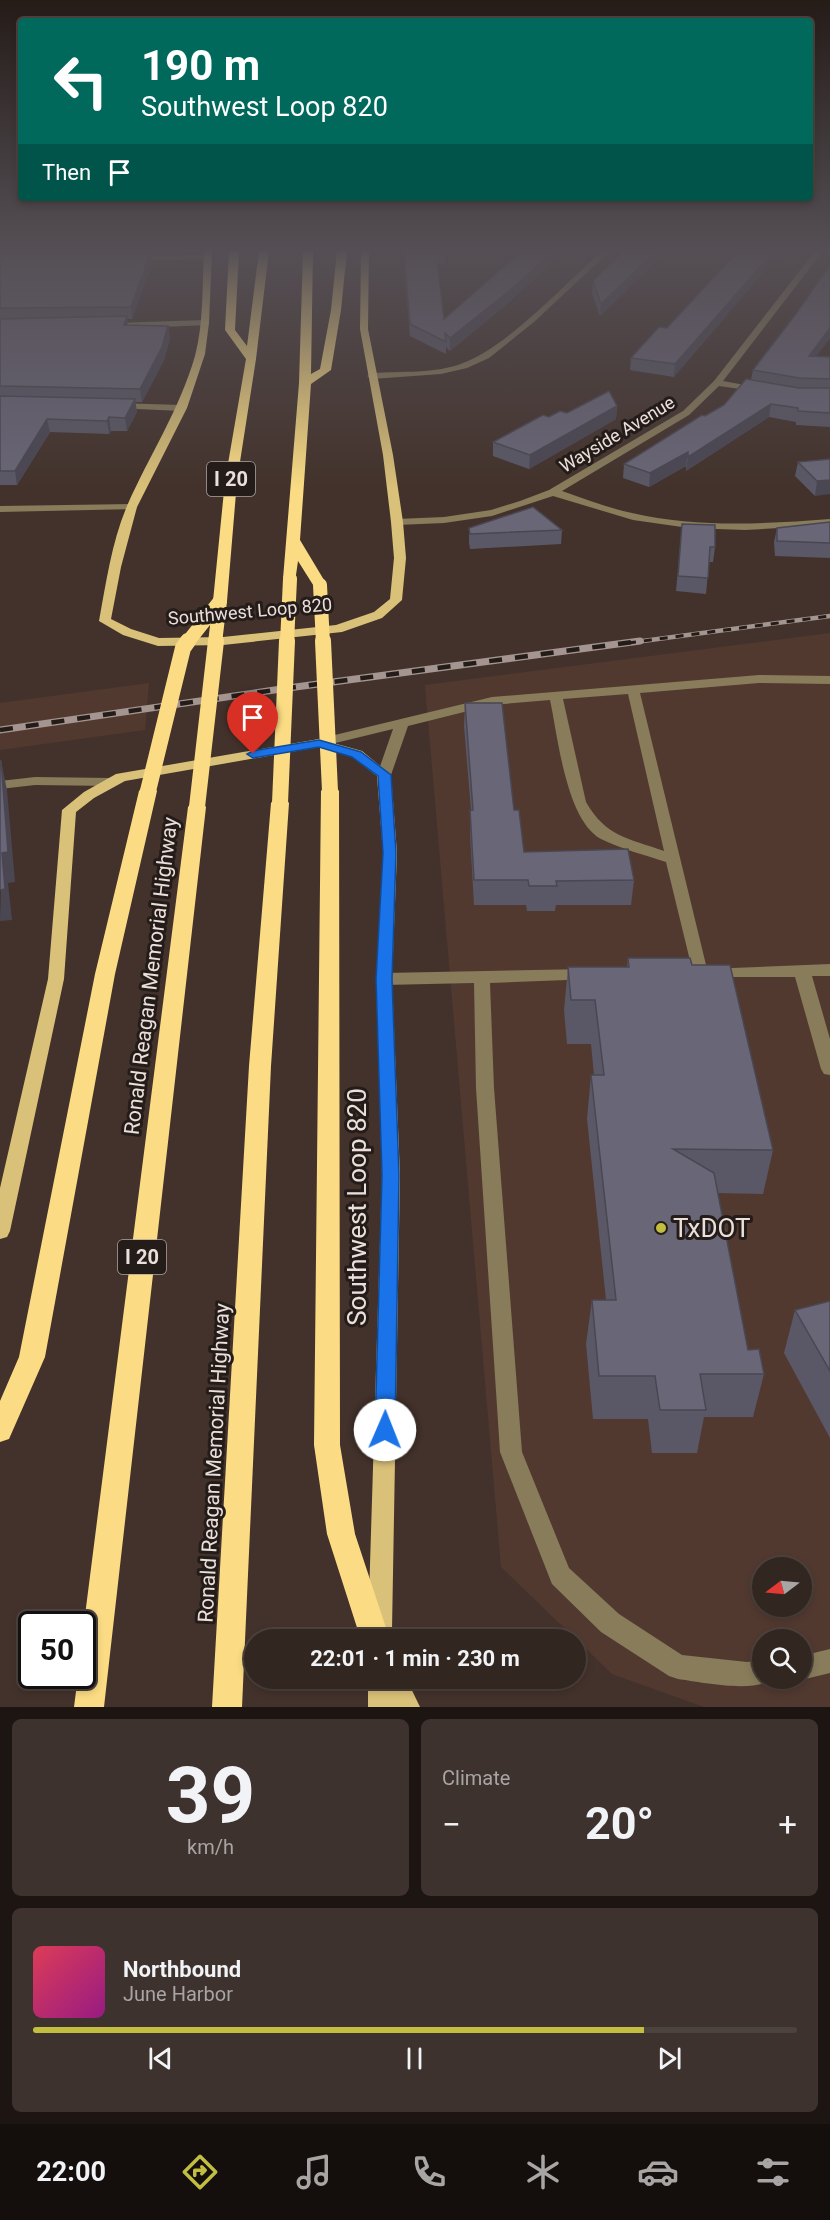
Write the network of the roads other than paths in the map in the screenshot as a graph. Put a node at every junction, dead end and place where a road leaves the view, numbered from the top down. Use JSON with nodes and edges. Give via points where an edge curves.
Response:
{"nodes":[{"id":1,"x":203,"y":331,"type":"edge"},
{"id":2,"x":230,"y":331,"type":"edge"},
{"id":3,"x":254,"y":331,"type":"edge"},
{"id":4,"x":306,"y":331,"type":"edge"},
{"id":5,"x":332,"y":331,"type":"edge"},
{"id":6,"x":364,"y":331,"type":"edge"},
{"id":7,"x":518,"y":331,"type":"edge"},
{"id":8,"x":757,"y":331,"type":"edge"},
{"id":9,"x":251,"y":359,"type":"junction"},
{"id":10,"x":372,"y":376,"type":"junction"},
{"id":11,"x":305,"y":383,"type":"junction"},
{"id":12,"x":717,"y":383,"type":"junction"},
{"id":13,"x":774,"y":392,"type":"edge"},
{"id":14,"x":102,"y":406,"type":"edge"},
{"id":15,"x":182,"y":408,"type":"junction"},
{"id":16,"x":553,"y":492,"type":"junction"},
{"id":17,"x":132,"y":507,"type":"junction"},
{"id":18,"x":0,"y":509,"type":"edge"},
{"id":19,"x":397,"y":522,"type":"junction"},
{"id":20,"x":830,"y":522,"type":"edge"},
{"id":21,"x":294,"y":542,"type":"junction"},
{"id":22,"x":220,"y":601,"type":"junction"},
{"id":23,"x":830,"y":680,"type":"edge"},
{"id":24,"x":633,"y":689,"type":"junction"},
{"id":25,"x":556,"y":696,"type":"junction"},
{"id":26,"x":402,"y":722,"type":"junction"},
{"id":27,"x":319,"y":743,"type":"junction"},
{"id":28,"x":384,"y":775,"type":"junction"},
{"id":29,"x":111,"y":782,"type":"junction"},
{"id":30,"x":0,"y":785,"type":"edge"},
{"id":31,"x":672,"y":859,"type":"junction"},
{"id":32,"x":830,"y":970,"type":"edge"},
{"id":33,"x":802,"y":971,"type":"junction"},
{"id":34,"x":608,"y":975,"type":"edge"},
{"id":35,"x":482,"y":977,"type":"junction"},
{"id":36,"x":384,"y":979,"type":"junction"},
{"id":37,"x":830,"y":1069,"type":"edge"},
{"id":38,"x":0,"y":1231,"type":"edge"},
{"id":39,"x":0,"y":1430,"type":"edge"},
{"id":40,"x":374,"y":1629,"type":"edge"},
{"id":41,"x":378,"y":1629,"type":"edge"},
{"id":42,"x":830,"y":1661,"type":"edge"},
{"id":43,"x":812,"y":1665,"type":"edge"},
{"id":44,"x":752,"y":1673,"type":"edge"},
{"id":45,"x":380,"y":1689,"type":"edge"},
{"id":46,"x":398,"y":1689,"type":"edge"},
{"id":47,"x":89,"y":1707,"type":"edge"},
{"id":48,"x":227,"y":1707,"type":"edge"},
{"id":49,"x":381,"y":1707,"type":"edge"},
{"id":50,"x":407,"y":1707,"type":"edge"}],
"edges":[{"from":1,"to":15,"type":"main road","name":"Southwest Loop 820"},
{"from":2,"to":9,"type":"highway"},
{"from":3,"to":9,"type":"highway","name":"Ronald Reagan Memorial Highway","number":"I 20"},
{"from":4,"to":11,"type":"highway","name":"Ronald Reagan Memorial Highway"},
{"from":5,"to":11,"type":"highway","via":[[325,370]]},
{"from":6,"to":10,"type":"main road","name":"Southwest Loop 820"},
{"from":7,"to":10,"type":"street","via":[[486,356],[464,366]]},
{"from":8,"to":12,"type":"street","name":"Wayside Avenue"},
{"from":9,"to":22,"type":"highway","name":"Ronald Reagan Memorial Highway","number":"I 20","via":[[231,481]]},
{"from":10,"to":19,"type":"main road","name":"Southwest Loop 820"},
{"from":11,"to":21,"type":"highway","name":"Ronald Reagan Memorial Highway"},
{"from":12,"to":13,"type":"street"},
{"from":12,"to":16,"type":"street","name":"Wayside Avenue","via":[[686,413]]},
{"from":14,"to":15,"type":"street"},
{"from":15,"to":17,"type":"main road","name":"Southwest Loop 820"},
{"from":16,"to":19,"type":"street","name":"Wayside Avenue","via":[[492,513]]},
{"from":16,"to":20,"type":"street","via":[[607,510],[687,525],[746,528]]},
{"from":17,"to":18,"type":"street"},
{"from":17,"to":19,"type":"main road","name":"Southwest Loop 820","via":[[105,621],[158,642],[338,629],[378,615],[398,594]]},
{"from":21,"to":40,"type":"highway","bridge":true,"via":[[320,585],[330,790],[327,1445],[341,1534]]},
{"from":21,"to":48,"type":"highway","name":"Ronald Reagan Memorial Highway","bridge":true,"via":[[260,1066]]},
{"from":22,"to":39,"type":"highway","bridge":true,"via":[[183,648],[105,974],[32,1357]]},
{"from":22,"to":47,"type":"highway","name":"Ronald Reagan Memorial Highway","number":"I 20","bridge":true},
{"from":23,"to":24,"type":"street","via":[[759,679]]},
{"from":24,"to":25,"type":"street"},
{"from":24,"to":31,"type":"street"},
{"from":25,"to":26,"type":"street","via":[[492,701]]},
{"from":25,"to":31,"type":"street","via":[[579,802],[588,818],[605,835]]},
{"from":26,"to":27,"type":"street"},
{"from":26,"to":28,"type":"street","name":"Southwest Loop 820"},
{"from":27,"to":28,"type":"main road","via":[[357,754]]},
{"from":27,"to":29,"type":"main road","via":[[121,777]]},
{"from":28,"to":36,"type":"main road","name":"Southwest Loop 820","via":[[390,853]]},
{"from":29,"to":30,"type":"street","via":[[35,781]]},
{"from":29,"to":38,"type":"main road","via":[[69,810],[56,979]]},
{"from":31,"to":33,"type":"street","via":[[694,973]]},
{"from":32,"to":33,"type":"street"},
{"from":33,"to":37,"type":"street"},
{"from":34,"to":35,"type":"street"},
{"from":35,"to":36,"type":"street"},
{"from":35,"to":44,"type":"street","via":[[485,1088],[511,1452],[560,1576],[610,1623],[678,1667]]},
{"from":36,"to":41,"type":"main road","name":"Southwest Loop 820","via":[[391,1175]]},
{"from":42,"to":43,"type":"street"},
{"from":45,"to":49,"type":"main road"},
{"from":46,"to":50,"type":"main road"}]}
